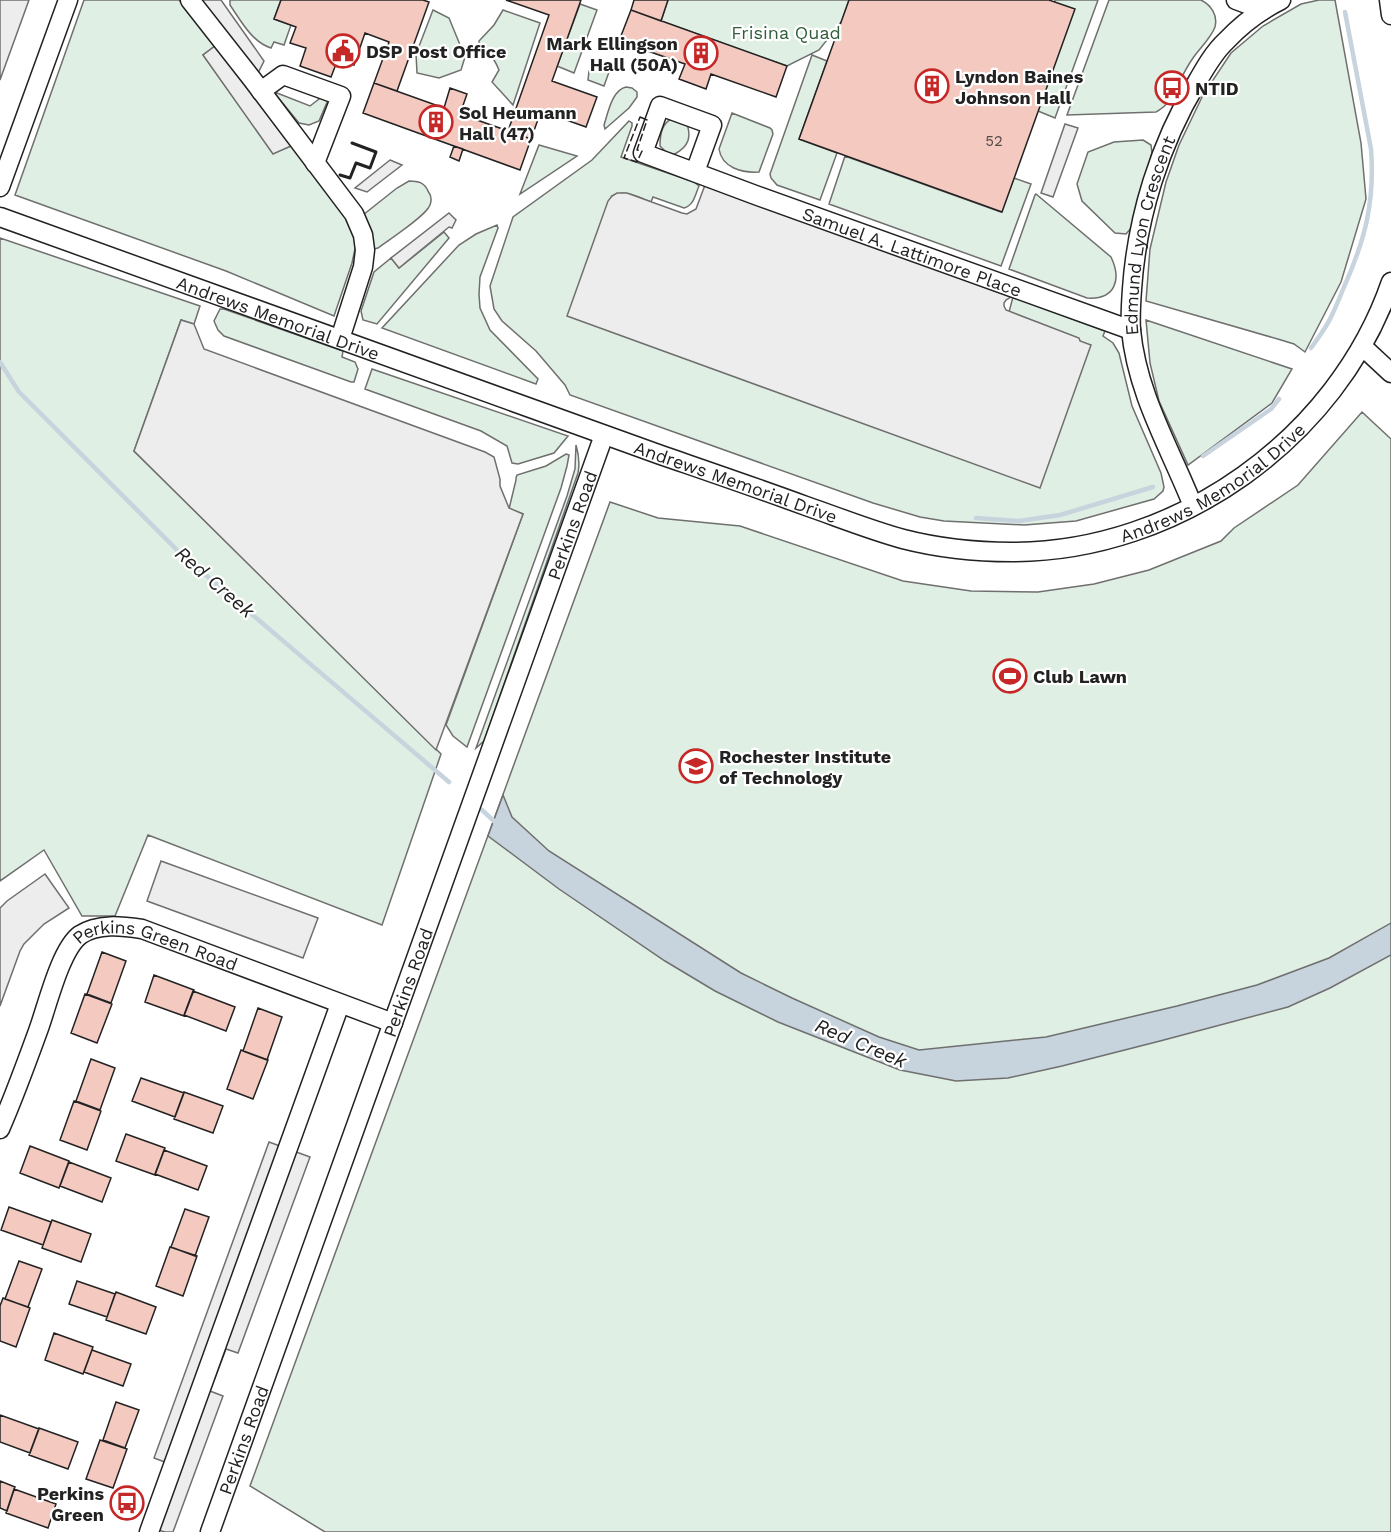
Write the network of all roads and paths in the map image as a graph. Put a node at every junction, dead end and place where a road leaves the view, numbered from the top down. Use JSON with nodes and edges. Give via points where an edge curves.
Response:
{"nodes":[{"id":1,"x":68,"y":0,"type":"edge"},
{"id":2,"x":190,"y":0,"type":"edge"},
{"id":3,"x":1236,"y":0,"type":"edge"},
{"id":4,"x":1281,"y":0,"type":"edge"},
{"id":5,"x":1389,"y":0,"type":"edge"},
{"id":6,"x":1263,"y":10,"type":"junction"},
{"id":7,"x":1391,"y":15,"type":"edge"},
{"id":8,"x":261,"y":91,"type":"junction"},
{"id":9,"x":315,"y":163,"type":"junction"},
{"id":10,"x":695,"y":172,"type":"dead end"},
{"id":11,"x":0,"y":187,"type":"edge"},
{"id":12,"x":0,"y":217,"type":"edge"},
{"id":13,"x":1391,"y":282,"type":"edge"},
{"id":14,"x":1131,"y":330,"type":"junction"},
{"id":15,"x":340,"y":339,"type":"junction"},
{"id":16,"x":1362,"y":347,"type":"junction"},
{"id":17,"x":1391,"y":373,"type":"edge"},
{"id":18,"x":604,"y":435,"type":"junction"},
{"id":19,"x":1193,"y":506,"type":"junction"},
{"id":20,"x":340,"y":1004,"type":"junction"},
{"id":21,"x":393,"y":1023,"type":"junction"},
{"id":22,"x":0,"y":1129,"type":"edge"},
{"id":23,"x":149,"y":1532,"type":"edge"},
{"id":24,"x":210,"y":1532,"type":"edge"}],
"edges":[{"from":1,"to":11,"type":"street"},
{"from":2,"to":8,"type":"street"},
{"from":3,"to":6,"type":"street"},
{"from":4,"to":6,"type":"street","name":"Edmund Lyon Crescent"},
{"from":5,"to":7,"type":"street"},
{"from":6,"to":14,"type":"street","name":"Edmund Lyon Crescent","via":[[1225,42],[1206,66],[1172,130],[1141,223],[1133,275]]},
{"from":8,"to":9,"type":"street"},
{"from":8,"to":9,"type":"street","via":[[283,75],[341,96]]},
{"from":9,"to":15,"type":"street","via":[[354,214],[363,235],[363,267]]},
{"from":10,"to":14,"type":"street","name":"Samuel A. Lattimore Place"},
{"from":12,"to":15,"type":"street","name":"Andrews Memorial Drive"},
{"from":13,"to":16,"type":"street","name":"Andrews Memorial Drive"},
{"from":14,"to":19,"type":"street","name":"Edmund Lyon Crescent","via":[[1153,416]]},
{"from":15,"to":18,"type":"street","name":"Andrews Memorial Drive"},
{"from":16,"to":17,"type":"street"},
{"from":16,"to":19,"type":"street","name":"Andrews Memorial Drive","via":[[1321,404],[1286,442],[1250,472]]},
{"from":18,"to":19,"type":"street","name":"Andrews Memorial Drive","via":[[876,531],[952,548],[1015,552],[1080,545],[1133,531]]},
{"from":18,"to":21,"type":"street","name":"Perkins Road"},
{"from":20,"to":21,"type":"street","name":"Perkins Green Road"},
{"from":20,"to":22,"type":"street","name":"Perkins Green Road","via":[[142,929],[94,928],[78,936],[59,966]]},
{"from":20,"to":23,"type":"street"},
{"from":21,"to":24,"type":"street","name":"Perkins Road"}]}
